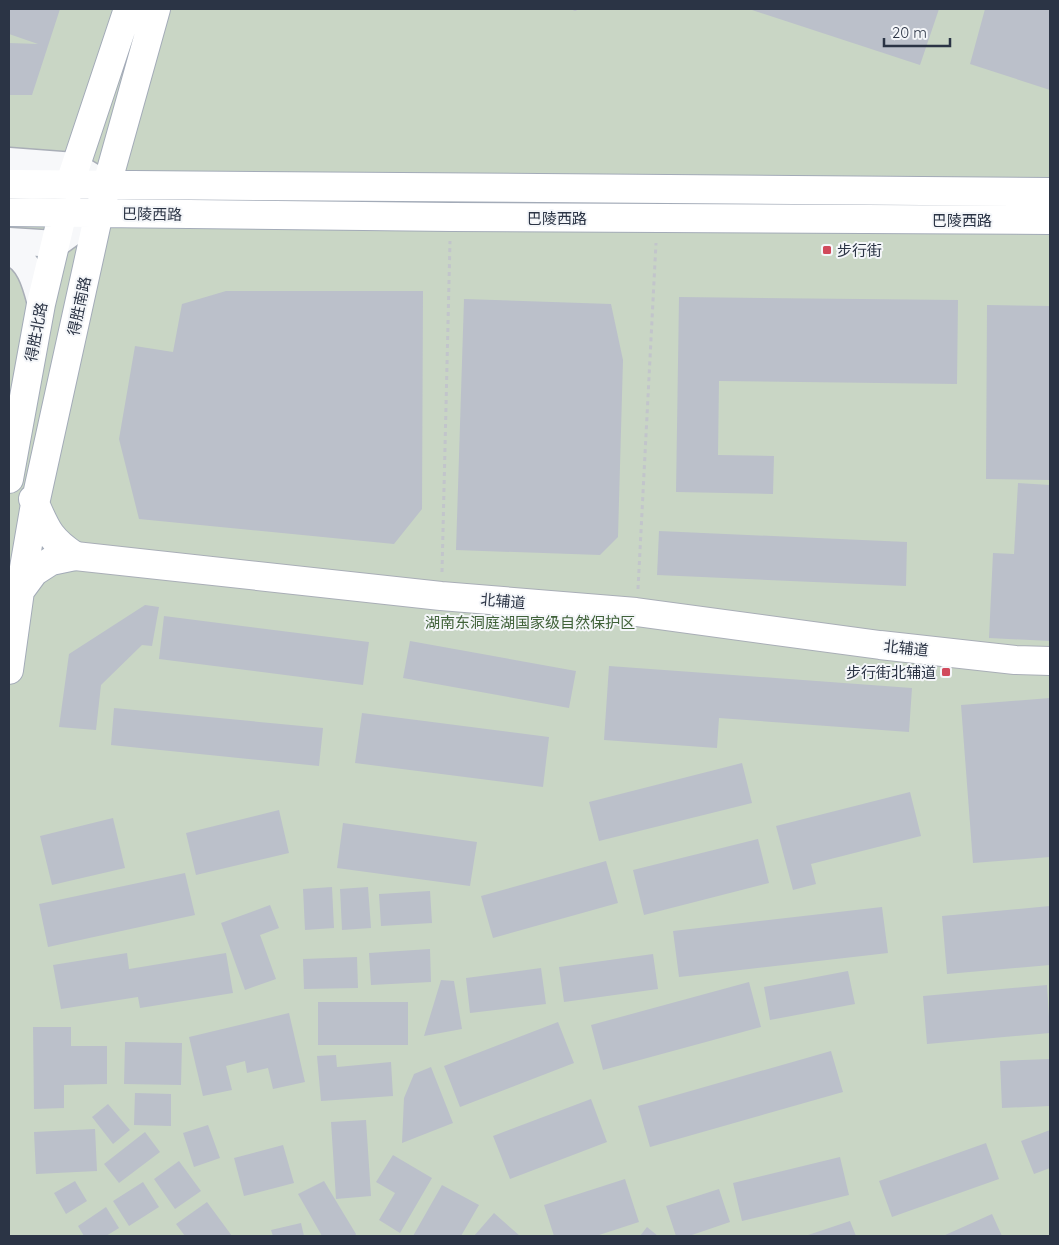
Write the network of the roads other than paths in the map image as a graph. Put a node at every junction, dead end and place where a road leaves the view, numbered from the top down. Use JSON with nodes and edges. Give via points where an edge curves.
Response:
{"nodes":[{"id":1,"x":128,"y":9,"type":"edge"},
{"id":2,"x":156,"y":9,"type":"edge"},
{"id":3,"x":9,"y":161,"type":"edge"},
{"id":4,"x":72,"y":176,"type":"junction"},
{"id":5,"x":9,"y":184,"type":"edge"},
{"id":6,"x":107,"y":186,"type":"junction"},
{"id":7,"x":1050,"y":192,"type":"edge"},
{"id":8,"x":9,"y":212,"type":"edge"},
{"id":9,"x":64,"y":213,"type":"junction"},
{"id":10,"x":99,"y":213,"type":"junction"},
{"id":11,"x":1050,"y":220,"type":"edge"},
{"id":12,"x":9,"y":241,"type":"edge"},
{"id":13,"x":56,"y":244,"type":"junction"},
{"id":14,"x":9,"y":252,"type":"edge"},
{"id":15,"x":41,"y":304,"type":"junction"},
{"id":16,"x":11,"y":467,"type":"edge"},
{"id":17,"x":36,"y":504,"type":"junction"},
{"id":18,"x":76,"y":556,"type":"junction"},
{"id":19,"x":14,"y":597,"type":"edge"},
{"id":20,"x":1050,"y":661,"type":"edge"},
{"id":21,"x":9,"y":670,"type":"edge"}],
"edges":[{"from":1,"to":4,"type":"main road"},
{"from":2,"to":6,"type":"main road","name":"得胜南路"},
{"from":3,"to":4,"type":"street"},
{"from":4,"to":5,"type":"main road","name":"巴陵西路"},
{"from":4,"to":6,"type":"main road","name":"巴陵西路"},
{"from":4,"to":9,"type":"main road","name":"得胜北路"},
{"from":6,"to":7,"type":"main road","name":"巴陵西路"},
{"from":6,"to":10,"type":"main road","name":"得胜南路"},
{"from":8,"to":9,"type":"main road","name":"巴陵西路"},
{"from":9,"to":10,"type":"main road","name":"巴陵西路"},
{"from":9,"to":13,"type":"main road","name":"得胜北路"},
{"from":10,"to":11,"type":"main road","name":"巴陵西路"},
{"from":10,"to":13,"type":"street"},
{"from":10,"to":17,"type":"main road","name":"得胜南路"},
{"from":12,"to":13,"type":"street"},
{"from":13,"to":15,"type":"main road","name":"得胜北路"},
{"from":14,"to":15,"type":"street","via":[[16,255],[34,278]]},
{"from":15,"to":16,"type":"main road","name":"得胜北路"},
{"from":16,"to":17,"type":"main road"},
{"from":17,"to":18,"type":"main road","via":[[56,543]]},
{"from":17,"to":19,"type":"main road","name":"得胜南路"},
{"from":18,"to":19,"type":"main road","via":[[51,561],[34,572]]},
{"from":18,"to":20,"type":"main road","name":"北辅道","via":[[441,596],[636,612],[880,645]]},
{"from":19,"to":21,"type":"main road","name":"得胜南路"}]}
